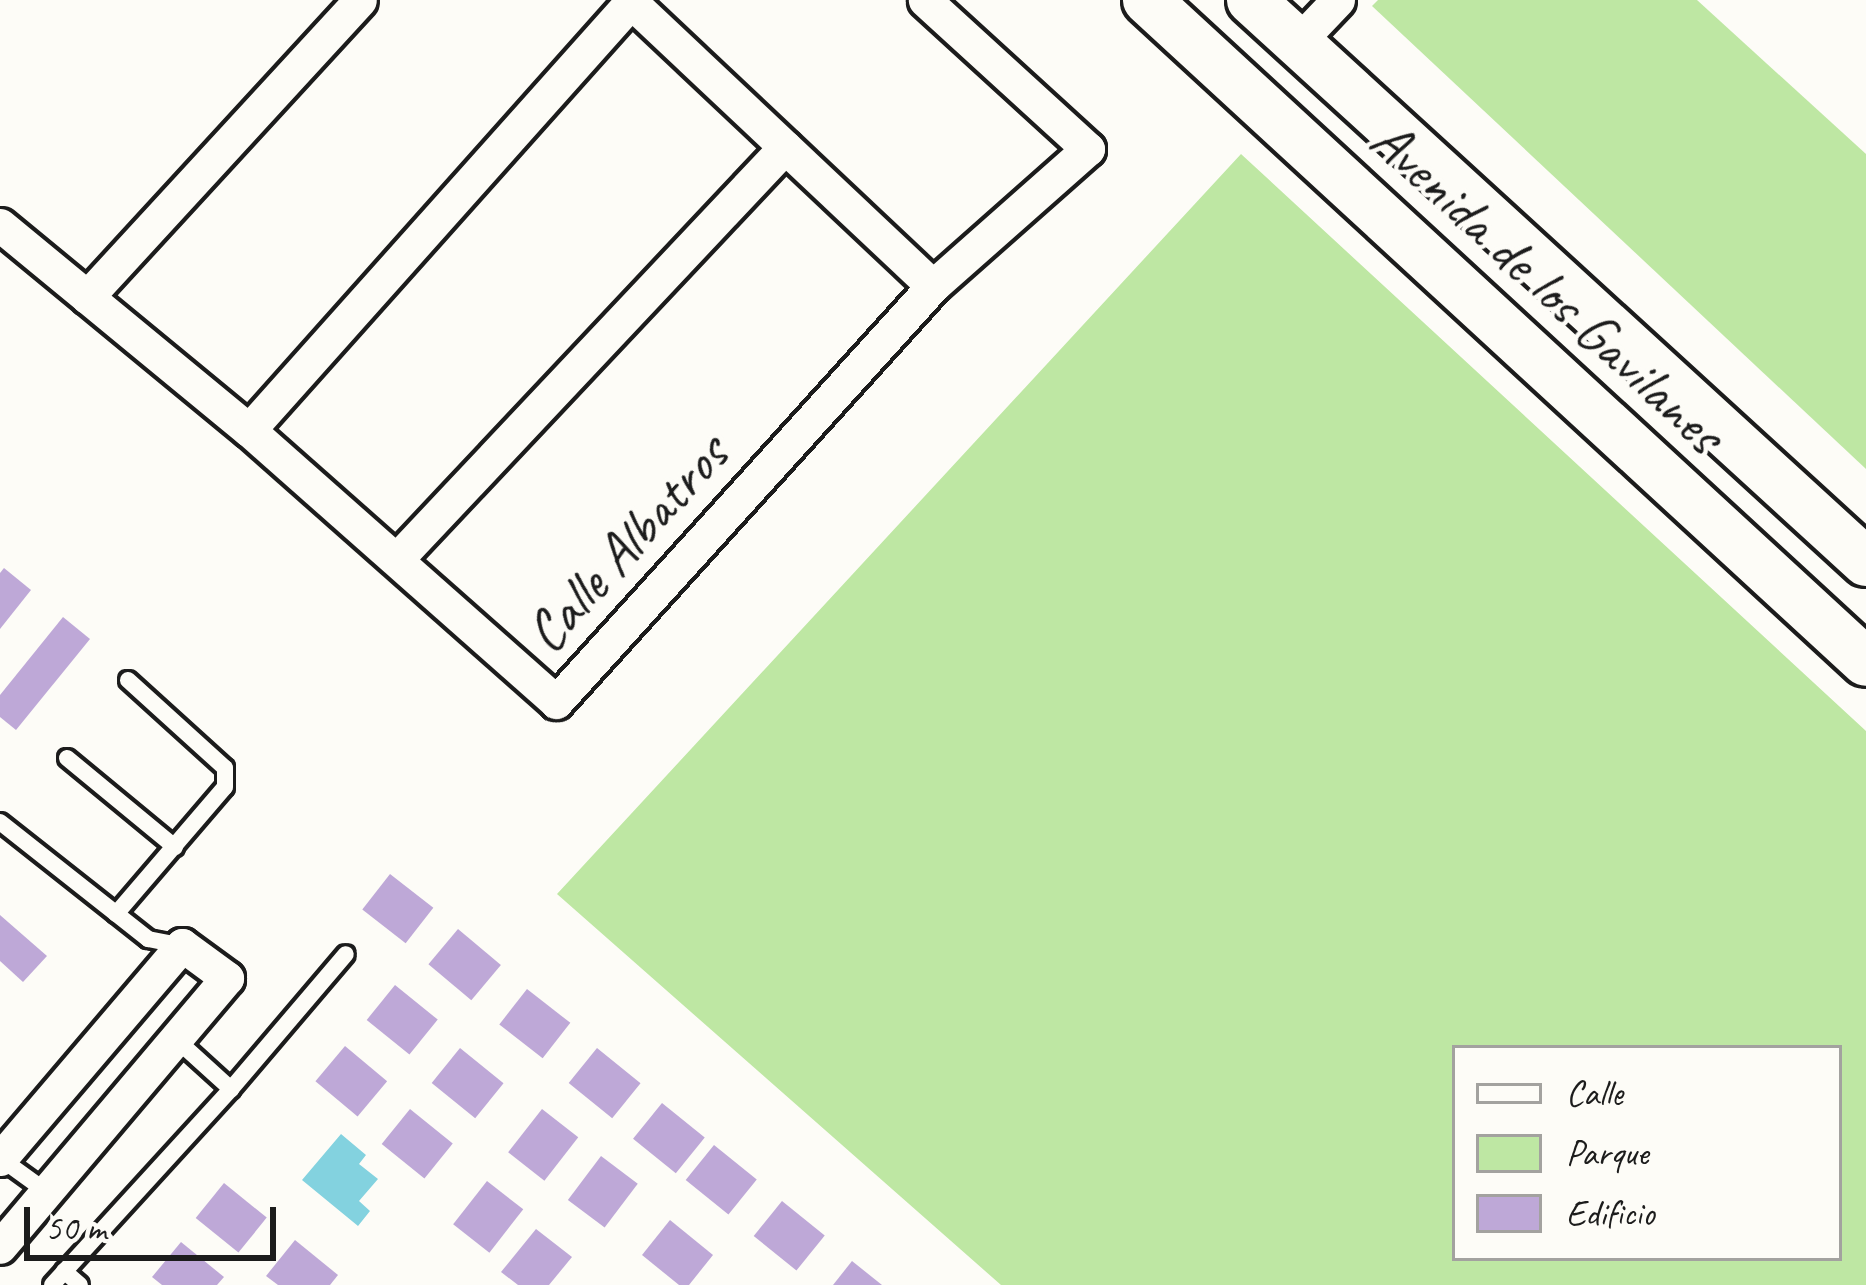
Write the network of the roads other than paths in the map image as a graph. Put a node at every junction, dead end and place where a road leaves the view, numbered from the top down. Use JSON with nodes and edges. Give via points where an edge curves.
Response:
{"nodes":[{"id":1,"x":359,"y":0,"type":"edge"},
{"id":2,"x":925,"y":0,"type":"edge"},
{"id":3,"x":1147,"y":0,"type":"edge"},
{"id":4,"x":1252,"y":0,"type":"edge"},
{"id":5,"x":1338,"y":0,"type":"edge"},
{"id":6,"x":630,"y":1,"type":"edge"},
{"id":7,"x":1298,"y":42,"type":"junction"},
{"id":8,"x":784,"y":147,"type":"junction"},
{"id":9,"x":0,"y":225,"type":"edge"},
{"id":10,"x":933,"y":286,"type":"junction"},
{"id":11,"x":87,"y":297,"type":"junction"},
{"id":12,"x":249,"y":430,"type":"junction"},
{"id":13,"x":397,"y":559,"type":"junction"},
{"id":14,"x":1866,"y":562,"type":"edge"},
{"id":15,"x":1866,"y":662,"type":"edge"},
{"id":16,"x":128,"y":680,"type":"dead end"},
{"id":17,"x":67,"y":758,"type":"dead end"},
{"id":18,"x":0,"y":822,"type":"edge"},
{"id":19,"x":175,"y":847,"type":"junction"},
{"id":20,"x":116,"y":914,"type":"junction"},
{"id":21,"x":182,"y":945,"type":"junction"},
{"id":22,"x":346,"y":954,"type":"dead end"},
{"id":23,"x":178,"y":1041,"type":"junction"},
{"id":24,"x":230,"y":1089,"type":"junction"},
{"id":25,"x":0,"y":1159,"type":"edge"},
{"id":26,"x":46,"y":1192,"type":"junction"},
{"id":27,"x":0,"y":1247,"type":"edge"},
{"id":28,"x":58,"y":1278,"type":"edge"},
{"id":29,"x":80,"y":1285,"type":"edge"}],
"edges":[{"from":1,"to":11,"type":"street"},
{"from":2,"to":10,"type":"street","name":"Calle Albatros","via":[[1088,149]]},
{"from":3,"to":15,"type":"main road","name":"Avenida de los Gavilanes"},
{"from":4,"to":7,"type":"main road","name":"Avenida de los Gavilanes"},
{"from":5,"to":7,"type":"street"},
{"from":6,"to":8,"type":"street"},
{"from":6,"to":12,"type":"street"},
{"from":7,"to":14,"type":"main road","name":"Avenida de los Gavilanes"},
{"from":8,"to":10,"type":"street"},
{"from":8,"to":13,"type":"street"},
{"from":9,"to":11,"type":"street","name":"Calle Albatros"},
{"from":10,"to":13,"type":"street","name":"Calle Albatros","via":[[556,702]]},
{"from":11,"to":12,"type":"street","name":"Calle Albatros"},
{"from":12,"to":13,"type":"street","name":"Calle Albatros"},
{"from":16,"to":19,"type":"lane","via":[[224,768],[225,787]]},
{"from":17,"to":19,"type":"lane"},
{"from":18,"to":20,"type":"lane"},
{"from":19,"to":20,"type":"lane"},
{"from":20,"to":21,"type":"lane","via":[[148,939]]},
{"from":21,"to":23,"type":"street","via":[[227,978]]},
{"from":21,"to":25,"type":"street"},
{"from":22,"to":24,"type":"lane"},
{"from":23,"to":24,"type":"lane"},
{"from":23,"to":26,"type":"street"},
{"from":24,"to":28,"type":"lane"},
{"from":25,"to":26,"type":"lane"},
{"from":26,"to":27,"type":"street"},
{"from":28,"to":29,"type":"lane"}]}
